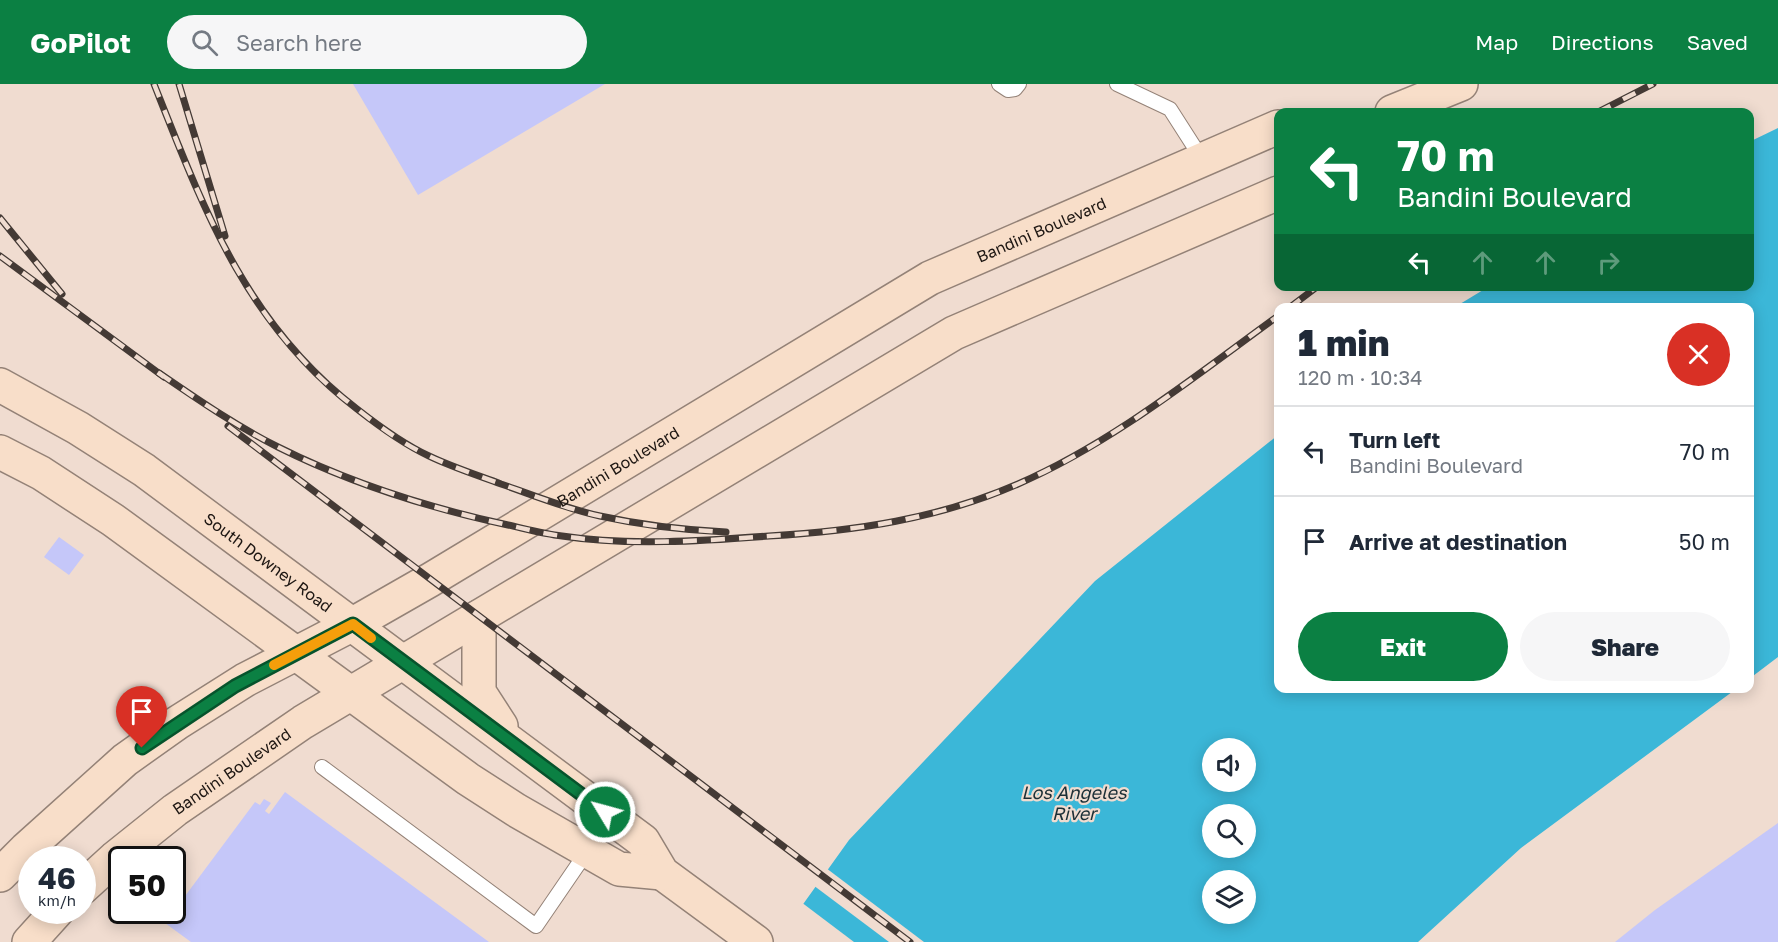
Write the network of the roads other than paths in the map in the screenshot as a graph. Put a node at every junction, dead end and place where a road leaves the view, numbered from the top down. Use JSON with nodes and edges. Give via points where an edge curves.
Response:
{"nodes":[{"id":1,"x":999,"y":84,"type":"edge"},
{"id":2,"x":1019,"y":84,"type":"edge"},
{"id":3,"x":1117,"y":84,"type":"edge"},
{"id":4,"x":1461,"y":84,"type":"edge"},
{"id":5,"x":1402,"y":108,"type":"edge"},
{"id":6,"x":1274,"y":129,"type":"edge"},
{"id":7,"x":1202,"y":159,"type":"junction"},
{"id":8,"x":1274,"y":195,"type":"edge"},
{"id":9,"x":0,"y":385,"type":"edge"},
{"id":10,"x":0,"y":452,"type":"edge"},
{"id":11,"x":479,"y":618,"type":"junction"},
{"id":12,"x":353,"y":624,"type":"junction"},
{"id":13,"x":297,"y":653,"type":"junction"},
{"id":14,"x":404,"y":663,"type":"junction"},
{"id":15,"x":352,"y":694,"type":"junction"},
{"id":16,"x":509,"y":740,"type":"junction"},
{"id":17,"x":322,"y":766,"type":"dead end"},
{"id":18,"x":588,"y":850,"type":"junction"},
{"id":19,"x":662,"y":873,"type":"junction"},
{"id":20,"x":0,"y":875,"type":"edge"},
{"id":21,"x":96,"y":875,"type":"edge"},
{"id":22,"x":45,"y":924,"type":"edge"},
{"id":23,"x":29,"y":942,"type":"edge"},
{"id":24,"x":756,"y":942,"type":"edge"}],
"edges":[{"from":1,"to":2,"type":"lane","via":[[1008,90]]},
{"from":3,"to":7,"type":"lane","via":[[1170,109]]},
{"from":4,"to":5,"type":"main road"},
{"from":6,"to":7,"type":"main road","name":"Bandini Boulevard"},
{"from":7,"to":12,"type":"main road","name":"Bandini Boulevard","via":[[930,278]]},
{"from":8,"to":11,"type":"main road","name":"Bandini Boulevard","via":[[954,333]]},
{"from":9,"to":12,"type":"main road","name":"South Downey Road","via":[[144,470]]},
{"from":10,"to":13,"type":"main road","via":[[41,473],[113,520]]},
{"from":11,"to":14,"type":"main road","name":"Bandini Boulevard"},
{"from":11,"to":16,"type":"main road","via":[[479,692]]},
{"from":12,"to":13,"type":"main road","name":"Bandini Boulevard"},
{"from":12,"to":14,"type":"main road","name":"South Downey Road"},
{"from":13,"to":15,"type":"main road"},
{"from":13,"to":20,"type":"main road","name":"Bandini Boulevard","via":[[235,686],[125,760]]},
{"from":14,"to":15,"type":"main road","name":"Bandini Boulevard"},
{"from":14,"to":16,"type":"main road","name":"South Downey Road"},
{"from":15,"to":18,"type":"main road","via":[[468,779]]},
{"from":15,"to":21,"type":"main road","name":"Bandini Boulevard","via":[[303,722],[175,810]]},
{"from":16,"to":19,"type":"main road","name":"South Downey Road","via":[[643,841]]},
{"from":17,"to":18,"type":"lane","via":[[536,926]]},
{"from":18,"to":19,"type":"main road","via":[[619,869]]},
{"from":19,"to":24,"type":"main road","name":"South Downey Road"},
{"from":22,"to":23,"type":"main road"}]}
